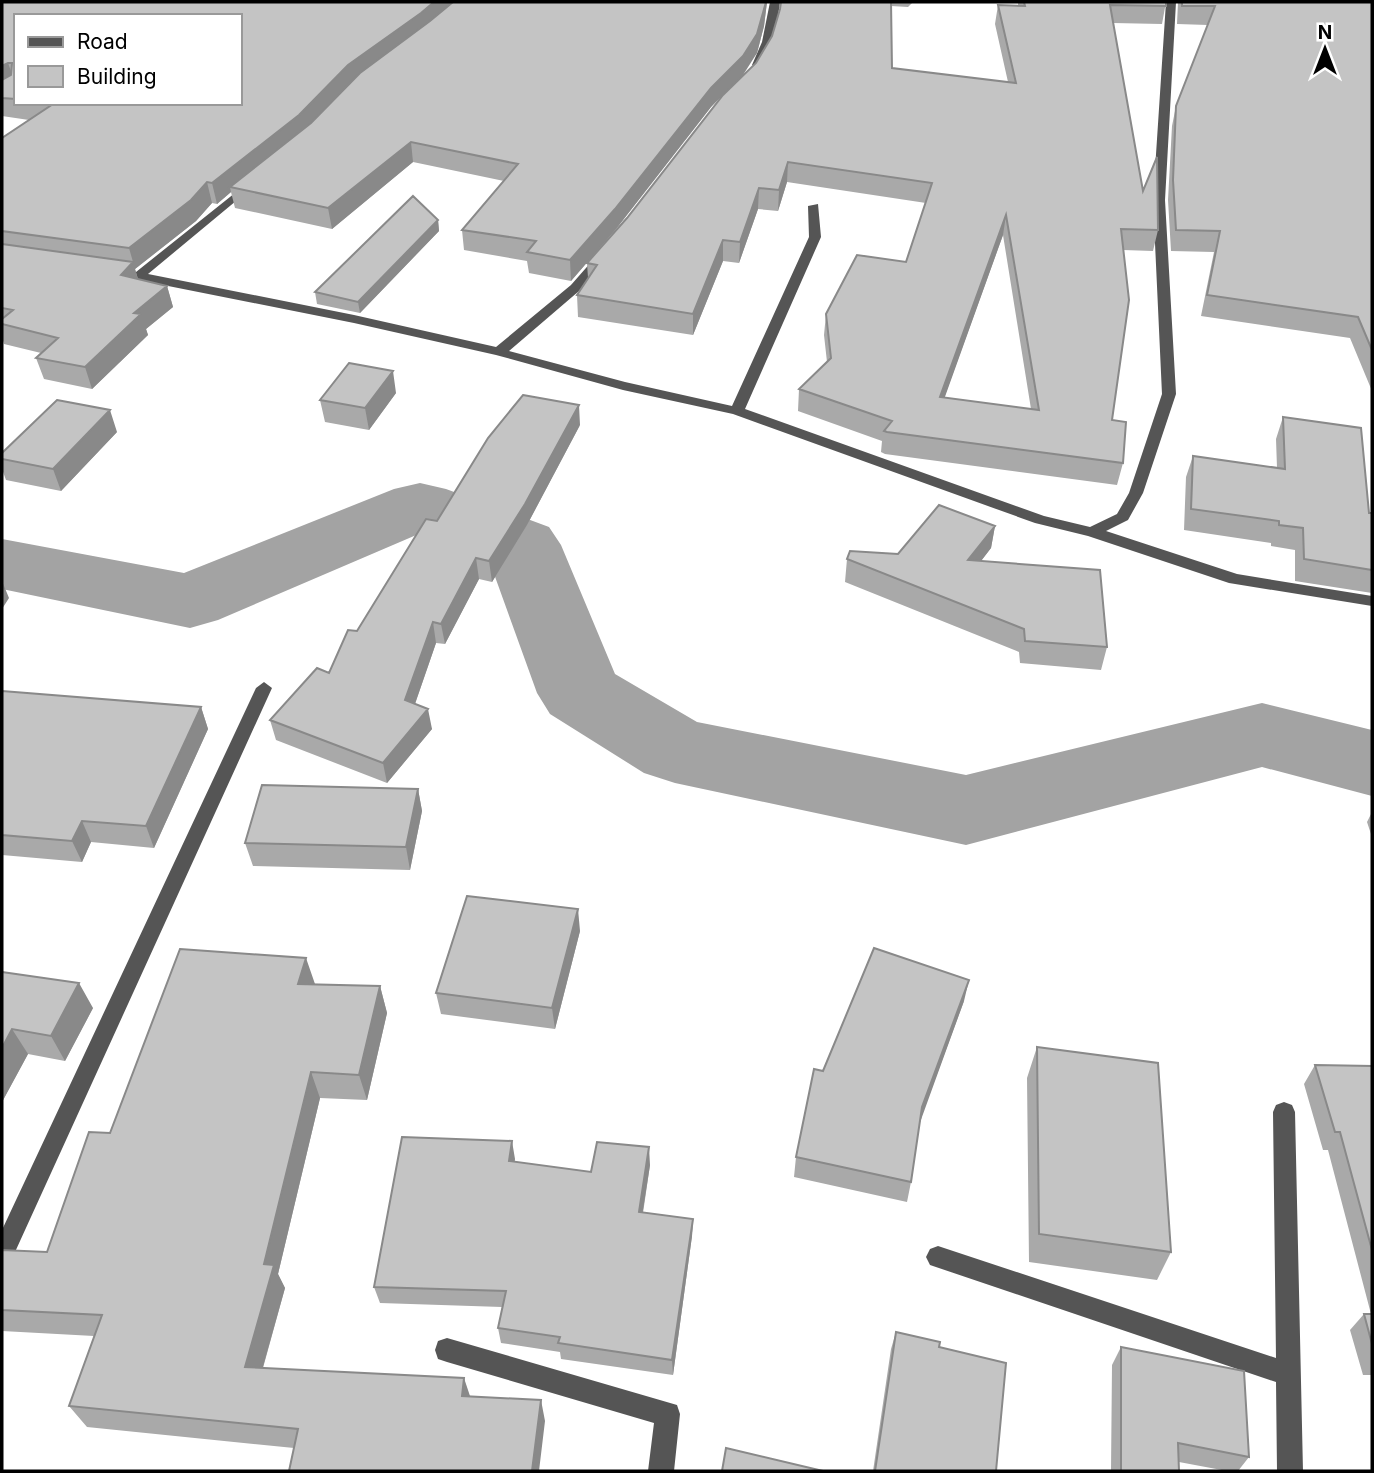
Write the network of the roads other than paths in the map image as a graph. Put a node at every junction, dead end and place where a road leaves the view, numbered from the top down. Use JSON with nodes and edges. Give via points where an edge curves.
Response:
{"nodes":[{"id":1,"x":775,"y":2,"type":"edge"},
{"id":2,"x":1171,"y":2,"type":"edge"},
{"id":3,"x":749,"y":79,"type":"edge"},
{"id":4,"x":256,"y":180,"type":"edge"},
{"id":5,"x":814,"y":206,"type":"dead end"},
{"id":6,"x":614,"y":243,"type":"edge"},
{"id":7,"x":94,"y":268,"type":"edge"},
{"id":8,"x":140,"y":275,"type":"junction"},
{"id":9,"x":499,"y":352,"type":"junction"},
{"id":10,"x":737,"y":411,"type":"junction"},
{"id":11,"x":1092,"y":532,"type":"junction"},
{"id":12,"x":1372,"y":601,"type":"edge"},
{"id":13,"x":264,"y":688,"type":"dead end"},
{"id":14,"x":1284,"y":1112,"type":"dead end"},
{"id":15,"x":2,"y":1255,"type":"edge"},
{"id":16,"x":938,"y":1257,"type":"dead end"},
{"id":17,"x":447,"y":1350,"type":"dead end"},
{"id":18,"x":1288,"y":1374,"type":"junction"},
{"id":19,"x":661,"y":1471,"type":"edge"},
{"id":20,"x":1290,"y":1471,"type":"edge"}],
"edges":[{"from":1,"to":3,"type":"street","via":[[764,54]]},
{"from":2,"to":11,"type":"street","via":[[1159,200],[1169,394],[1136,493],[1123,517]]},
{"from":4,"to":8,"type":"street"},
{"from":5,"to":10,"type":"street","via":[[815,237]]},
{"from":6,"to":9,"type":"street","via":[[575,288]]},
{"from":7,"to":8,"type":"street"},
{"from":8,"to":9,"type":"street"},
{"from":9,"to":10,"type":"street"},
{"from":10,"to":11,"type":"street","via":[[1040,520]]},
{"from":11,"to":12,"type":"street","via":[[1236,579]]},
{"from":13,"to":15,"type":"street"},
{"from":14,"to":18,"type":"street"},
{"from":16,"to":18,"type":"street"},
{"from":17,"to":19,"type":"street","via":[[668,1413]]},
{"from":18,"to":20,"type":"street"}]}
